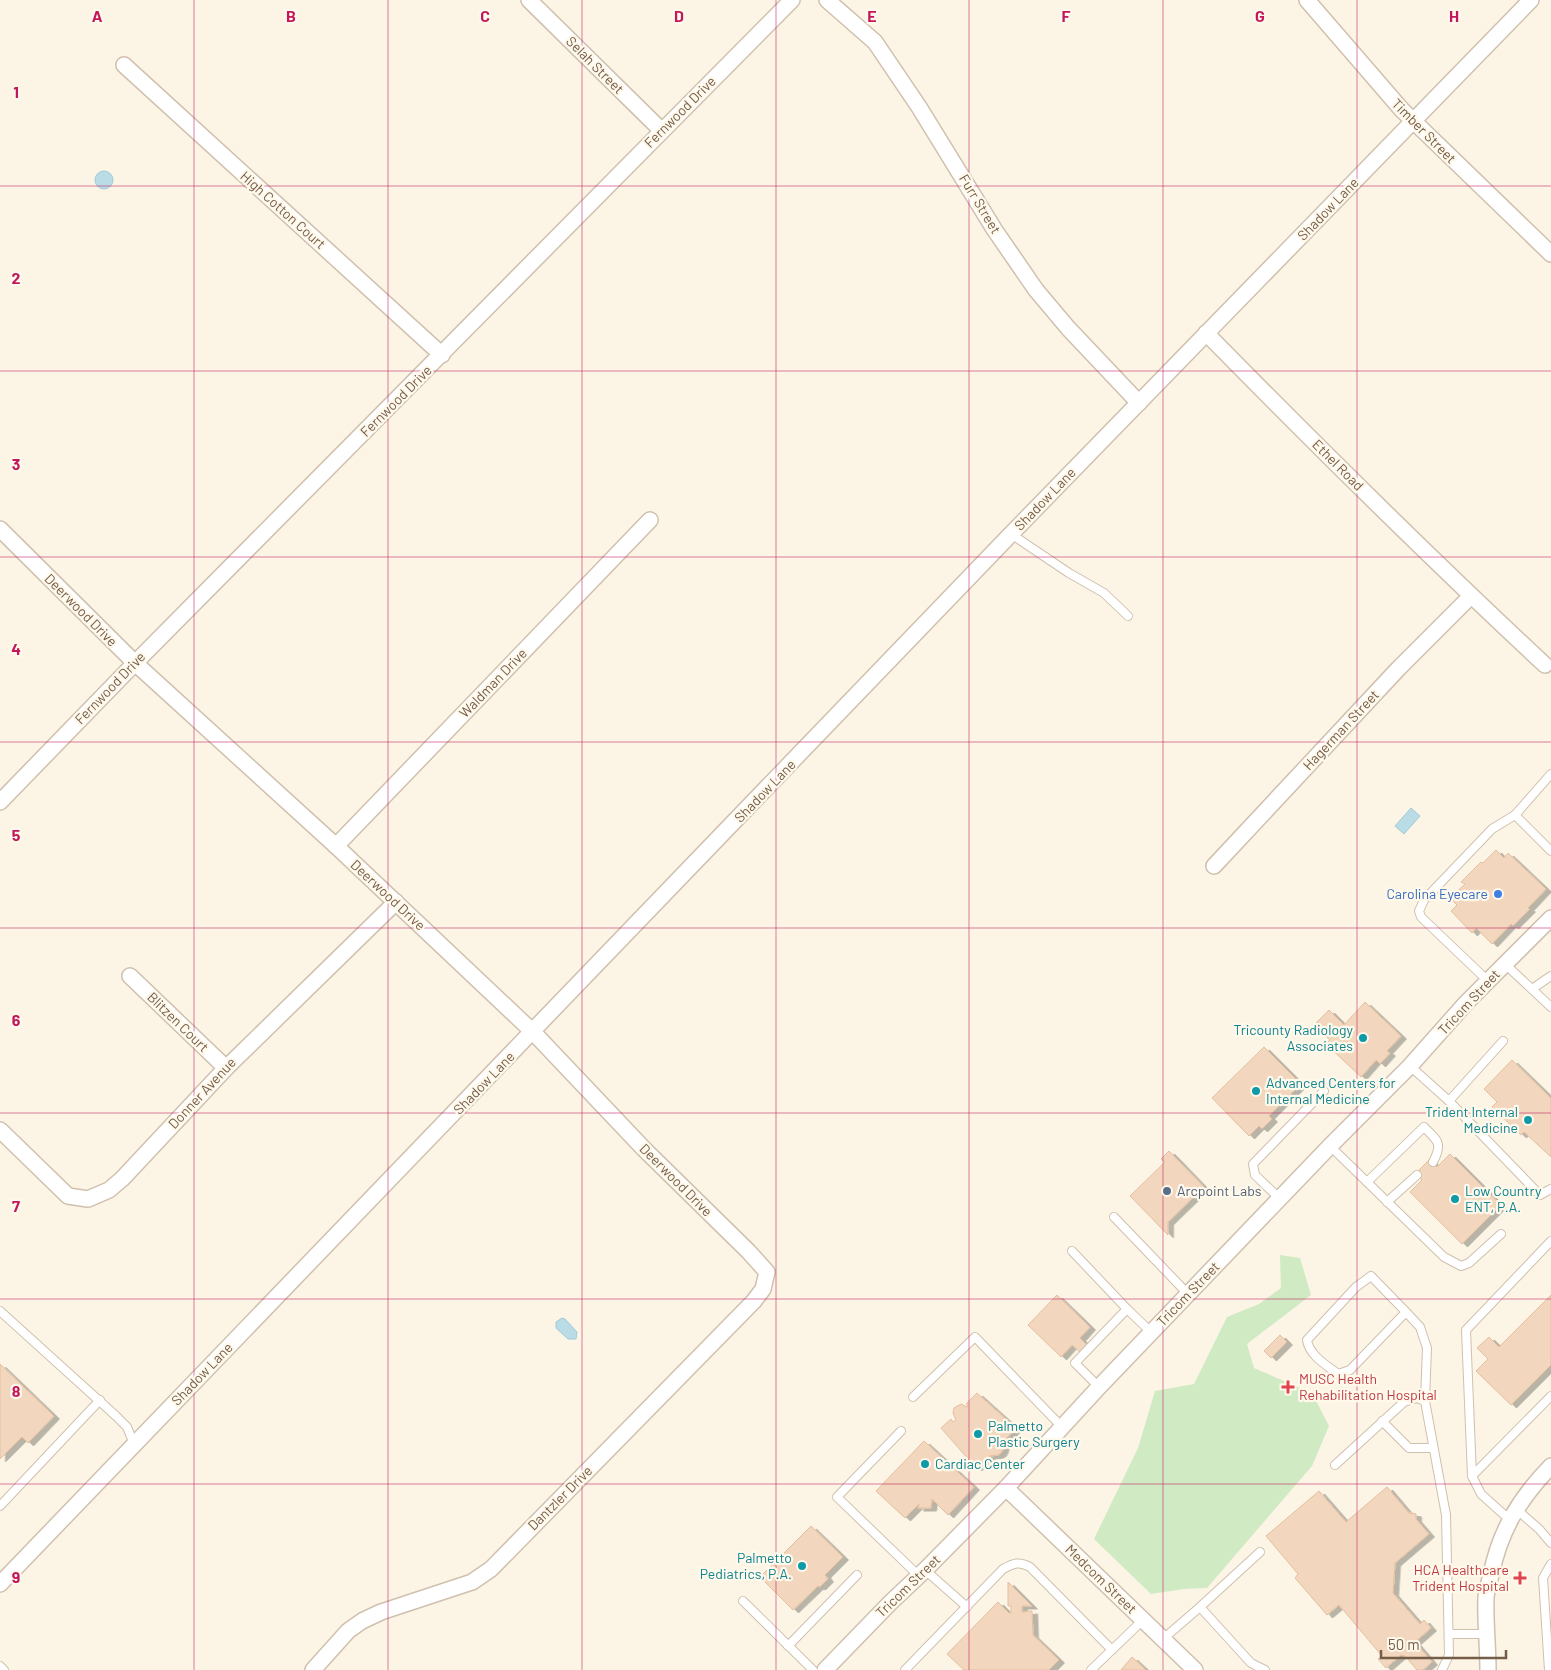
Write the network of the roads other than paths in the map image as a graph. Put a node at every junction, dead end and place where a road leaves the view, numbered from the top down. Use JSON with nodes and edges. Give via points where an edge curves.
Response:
{"nodes":[{"id":1,"x":529,"y":0,"type":"edge"},
{"id":2,"x":792,"y":0,"type":"edge"},
{"id":3,"x":827,"y":0,"type":"edge"},
{"id":4,"x":1307,"y":0,"type":"edge"},
{"id":5,"x":1531,"y":0,"type":"edge"},
{"id":6,"x":124,"y":65,"type":"dead end"},
{"id":7,"x":1413,"y":122,"type":"junction"},
{"id":8,"x":662,"y":131,"type":"junction"},
{"id":9,"x":1551,"y":254,"type":"edge"},
{"id":10,"x":1206,"y":333,"type":"junction"},
{"id":11,"x":442,"y":355,"type":"junction"},
{"id":12,"x":1139,"y":403,"type":"junction"},
{"id":13,"x":650,"y":520,"type":"dead end"},
{"id":14,"x":0,"y":529,"type":"edge"},
{"id":15,"x":1012,"y":534,"type":"junction"},
{"id":16,"x":1471,"y":596,"type":"junction"},
{"id":17,"x":1128,"y":616,"type":"dead end"},
{"id":18,"x":135,"y":663,"type":"junction"},
{"id":19,"x":1545,"y":665,"type":"dead end"},
{"id":20,"x":1551,"y":774,"type":"edge"},
{"id":21,"x":0,"y":802,"type":"edge"},
{"id":22,"x":1515,"y":815,"type":"junction"},
{"id":23,"x":336,"y":846,"type":"junction"},
{"id":24,"x":1551,"y":851,"type":"edge"},
{"id":25,"x":1214,"y":866,"type":"dead end"},
{"id":26,"x":396,"y":902,"type":"junction"},
{"id":27,"x":1551,"y":918,"type":"edge"},
{"id":28,"x":1505,"y":964,"type":"junction"},
{"id":29,"x":130,"y":976,"type":"dead end"},
{"id":30,"x":1551,"y":976,"type":"edge"},
{"id":31,"x":1488,"y":981,"type":"junction"},
{"id":32,"x":1532,"y":989,"type":"junction"},
{"id":33,"x":1551,"y":1007,"type":"edge"},
{"id":34,"x":533,"y":1032,"type":"junction"},
{"id":35,"x":1504,"y":1041,"type":"dead end"},
{"id":36,"x":1410,"y":1066,"type":"junction"},
{"id":37,"x":226,"y":1068,"type":"junction"},
{"id":38,"x":1324,"y":1091,"type":"dead end"},
{"id":39,"x":1449,"y":1101,"type":"junction"},
{"id":40,"x":0,"y":1130,"type":"edge"},
{"id":41,"x":1330,"y":1146,"type":"junction"},
{"id":42,"x":1433,"y":1162,"type":"dead end"},
{"id":43,"x":1418,"y":1175,"type":"dead end"},
{"id":44,"x":1366,"y":1182,"type":"junction"},
{"id":45,"x":1551,"y":1190,"type":"edge"},
{"id":46,"x":1280,"y":1198,"type":"junction"},
{"id":47,"x":1387,"y":1202,"type":"junction"},
{"id":48,"x":1114,"y":1217,"type":"dead end"},
{"id":49,"x":1501,"y":1234,"type":"dead end"},
{"id":50,"x":1551,"y":1241,"type":"edge"},
{"id":51,"x":1072,"y":1251,"type":"dead end"},
{"id":52,"x":767,"y":1272,"type":"joint"},
{"id":53,"x":1188,"y":1294,"type":"junction"},
{"id":54,"x":1127,"y":1309,"type":"junction"},
{"id":55,"x":0,"y":1312,"type":"edge"},
{"id":56,"x":1406,"y":1312,"type":"junction"},
{"id":57,"x":1151,"y":1332,"type":"junction"},
{"id":58,"x":1099,"y":1387,"type":"junction"},
{"id":59,"x":1551,"y":1396,"type":"edge"},
{"id":60,"x":913,"y":1397,"type":"dead end"},
{"id":61,"x":100,"y":1400,"type":"junction"},
{"id":62,"x":1425,"y":1400,"type":"junction"},
{"id":63,"x":1382,"y":1421,"type":"junction"},
{"id":64,"x":1062,"y":1426,"type":"junction"},
{"id":65,"x":901,"y":1431,"type":"dead end"},
{"id":66,"x":134,"y":1444,"type":"junction"},
{"id":67,"x":1433,"y":1448,"type":"junction"},
{"id":68,"x":1335,"y":1465,"type":"dead end"},
{"id":69,"x":1551,"y":1466,"type":"edge"},
{"id":70,"x":1472,"y":1476,"type":"junction"},
{"id":71,"x":1006,"y":1488,"type":"junction"},
{"id":72,"x":0,"y":1506,"type":"edge"},
{"id":73,"x":1513,"y":1514,"type":"junction"},
{"id":74,"x":1551,"y":1543,"type":"edge"},
{"id":75,"x":1260,"y":1552,"type":"dead end"},
{"id":76,"x":1551,"y":1564,"type":"edge"},
{"id":77,"x":922,"y":1573,"type":"junction"},
{"id":78,"x":857,"y":1576,"type":"dead end"},
{"id":79,"x":0,"y":1584,"type":"edge"},
{"id":80,"x":743,"y":1601,"type":"dead end"},
{"id":81,"x":967,"y":1607,"type":"junction"},
{"id":82,"x":1200,"y":1607,"type":"junction"},
{"id":83,"x":1143,"y":1620,"type":"junction"},
{"id":84,"x":1449,"y":1634,"type":"junction"},
{"id":85,"x":1487,"y":1634,"type":"junction"},
{"id":86,"x":1163,"y":1639,"type":"junction"},
{"id":87,"x":788,"y":1646,"type":"junction"},
{"id":88,"x":1112,"y":1650,"type":"junction"},
{"id":89,"x":0,"y":1666,"type":"edge"},
{"id":90,"x":319,"y":1668,"type":"edge"},
{"id":91,"x":4,"y":1670,"type":"edge"},
{"id":92,"x":813,"y":1670,"type":"edge"},
{"id":93,"x":825,"y":1670,"type":"edge"},
{"id":94,"x":905,"y":1670,"type":"edge"},
{"id":95,"x":1091,"y":1670,"type":"edge"},
{"id":96,"x":1195,"y":1670,"type":"edge"},
{"id":97,"x":1265,"y":1670,"type":"edge"},
{"id":98,"x":1442,"y":1670,"type":"edge"},
{"id":99,"x":1488,"y":1670,"type":"edge"},
{"id":100,"x":1549,"y":1670,"type":"edge"}],
"edges":[{"from":1,"to":8,"type":"street","name":"Selah Street"},
{"from":2,"to":8,"type":"street","name":"Fernwood Drive"},
{"from":3,"to":12,"type":"street","name":"Furr Street","via":[[875,42],[1036,290]]},
{"from":4,"to":7,"type":"street","name":"Timber Street"},
{"from":5,"to":7,"type":"street","name":"Shadow Lane"},
{"from":6,"to":11,"type":"street","name":"High Cotton Court"},
{"from":7,"to":9,"type":"street","name":"Timber Street"},
{"from":7,"to":10,"type":"street","name":"Shadow Lane"},
{"from":8,"to":11,"type":"street","name":"Fernwood Drive"},
{"from":10,"to":12,"type":"street","name":"Shadow Lane"},
{"from":10,"to":16,"type":"street","name":"Ethel Road"},
{"from":11,"to":18,"type":"street","name":"Fernwood Drive"},
{"from":12,"to":15,"type":"street","name":"Shadow Lane"},
{"from":13,"to":23,"type":"street","name":"Waldman Drive"},
{"from":14,"to":18,"type":"street","name":"Deerwood Drive"},
{"from":15,"to":17,"type":"lane","via":[[1104,593]]},
{"from":15,"to":34,"type":"street","name":"Shadow Lane"},
{"from":16,"to":19,"type":"street","name":"Ethel Road"},
{"from":16,"to":25,"type":"street","name":"Hagerman Street","via":[[1398,669]]},
{"from":18,"to":21,"type":"street","name":"Fernwood Drive"},
{"from":18,"to":23,"type":"street","name":"Deerwood Drive"},
{"from":20,"to":22,"type":"lane"},
{"from":22,"to":24,"type":"lane"},
{"from":22,"to":31,"type":"lane","via":[[1492,830],[1424,900],[1419,911],[1421,917]]},
{"from":23,"to":26,"type":"street","name":"Deerwood Drive"},
{"from":26,"to":34,"type":"street","name":"Deerwood Drive"},
{"from":26,"to":37,"type":"street","name":"Donner Avenue"},
{"from":27,"to":28,"type":"street","name":"Tricom Street"},
{"from":28,"to":31,"type":"street","name":"Tricom Street"},
{"from":28,"to":32,"type":"lane"},
{"from":29,"to":37,"type":"street","name":"Blitzen Court"},
{"from":30,"to":32,"type":"lane"},
{"from":31,"to":36,"type":"street","name":"Tricom Street"},
{"from":32,"to":33,"type":"lane"},
{"from":34,"to":52,"type":"street","name":"Deerwood Drive"},
{"from":34,"to":66,"type":"street","name":"Shadow Lane"},
{"from":35,"to":39,"type":"lane"},
{"from":36,"to":39,"type":"lane"},
{"from":36,"to":41,"type":"street","name":"Tricom Street"},
{"from":37,"to":40,"type":"street","name":"Donner Avenue","via":[[122,1179],[88,1199],[68,1196]]},
{"from":38,"to":46,"type":"lane","via":[[1253,1164],[1254,1175]]},
{"from":39,"to":45,"type":"lane","via":[[1540,1194]]},
{"from":41,"to":44,"type":"lane"},
{"from":41,"to":46,"type":"street","name":"Tricom Street"},
{"from":42,"to":44,"type":"lane","via":[[1439,1150],[1437,1140],[1424,1127]]},
{"from":43,"to":47,"type":"lane"},
{"from":44,"to":47,"type":"lane"},
{"from":46,"to":53,"type":"street","name":"Tricom Street"},
{"from":47,"to":49,"type":"lane","via":[[1444,1257],[1461,1266],[1469,1263]]},
{"from":48,"to":53,"type":"lane"},
{"from":50,"to":70,"type":"lane","via":[[1466,1330]]},
{"from":51,"to":54,"type":"lane"},
{"from":52,"to":90,"type":"street","name":"Dantzler Drive","via":[[763,1290],[754,1301],[490,1569],[472,1582],[362,1621],[348,1631]]},
{"from":53,"to":57,"type":"street","name":"Tricom Street"},
{"from":54,"to":57,"type":"lane"},
{"from":54,"to":58,"type":"lane","via":[[1075,1363]]},
{"from":55,"to":61,"type":"lane"},
{"from":56,"to":56,"type":"lane","via":[[1350,1370],[1338,1374],[1307,1345],[1306,1340],[1356,1287],[1371,1276]]},
{"from":56,"to":62,"type":"lane","via":[[1420,1327],[1428,1348]]},
{"from":57,"to":58,"type":"street","name":"Tricom Street"},
{"from":58,"to":64,"type":"street","name":"Tricom Street"},
{"from":59,"to":70,"type":"lane"},
{"from":60,"to":64,"type":"lane","via":[[974,1338]]},
{"from":61,"to":66,"type":"lane","via":[[127,1427]]},
{"from":61,"to":72,"type":"lane"},
{"from":62,"to":63,"type":"lane","via":[[1416,1398],[1404,1402]]},
{"from":62,"to":67,"type":"lane"},
{"from":63,"to":67,"type":"lane","via":[[1409,1448]]},
{"from":63,"to":68,"type":"lane"},
{"from":64,"to":71,"type":"street","name":"Tricom Street"},
{"from":65,"to":77,"type":"lane","via":[[837,1497]]},
{"from":66,"to":79,"type":"street","name":"Shadow Lane"},
{"from":67,"to":84,"type":"lane","via":[[1446,1515]]},
{"from":69,"to":73,"type":"street"},
{"from":70,"to":73,"type":"lane","via":[[1481,1494]]},
{"from":71,"to":77,"type":"street","name":"Tricom Street"},
{"from":71,"to":83,"type":"street","name":"Medcom Street"},
{"from":73,"to":74,"type":"lane","via":[[1539,1529]]},
{"from":73,"to":85,"type":"street","via":[[1494,1560],[1486,1596]]},
{"from":75,"to":82,"type":"lane"},
{"from":76,"to":100,"type":"lane","via":[[1543,1578]]},
{"from":77,"to":81,"type":"lane"},
{"from":77,"to":93,"type":"street","name":"Tricom Street"},
{"from":78,"to":87,"type":"lane"},
{"from":80,"to":87,"type":"lane"},
{"from":81,"to":88,"type":"lane","via":[[1003,1569],[1020,1562],[1030,1566]]},
{"from":81,"to":94,"type":"lane"},
{"from":82,"to":86,"type":"lane"},
{"from":82,"to":97,"type":"lane","via":[[1251,1663]]},
{"from":83,"to":86,"type":"street","name":"Medcom Street"},
{"from":83,"to":88,"type":"lane"},
{"from":84,"to":85,"type":"lane"},
{"from":84,"to":98,"type":"lane","via":[[1449,1655]]},
{"from":85,"to":99,"type":"street"},
{"from":86,"to":96,"type":"street","name":"Medcom Street"},
{"from":87,"to":92,"type":"lane"},
{"from":88,"to":95,"type":"lane"},
{"from":89,"to":91,"type":"lane"}]}
